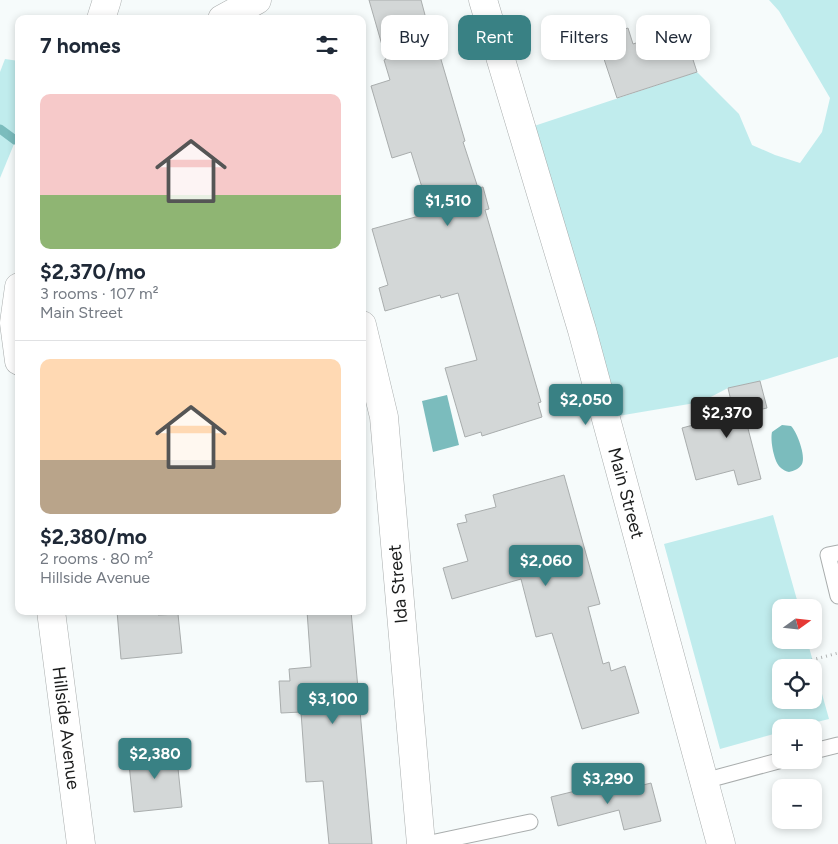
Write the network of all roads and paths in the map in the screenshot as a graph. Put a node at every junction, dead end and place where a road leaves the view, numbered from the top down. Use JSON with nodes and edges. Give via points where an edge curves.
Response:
{"nodes":[{"id":1,"x":107,"y":0,"type":"edge"},
{"id":2,"x":257,"y":0,"type":"edge"},
{"id":3,"x":483,"y":0,"type":"edge"},
{"id":4,"x":102,"y":15,"type":"edge"},
{"id":5,"x":229,"y":15,"type":"edge"},
{"id":6,"x":263,"y":15,"type":"edge"},
{"id":7,"x":15,"y":315,"type":"edge"},
{"id":8,"x":15,"y":330,"type":"edge"},
{"id":9,"x":366,"y":342,"type":"edge"},
{"id":10,"x":838,"y":552,"type":"edge"},
{"id":11,"x":838,"y":596,"type":"edge"},
{"id":12,"x":52,"y":615,"type":"edge"},
{"id":13,"x":838,"y":653,"type":"edge"},
{"id":14,"x":815,"y":659,"type":"edge"},
{"id":15,"x":838,"y":745,"type":"edge"},
{"id":16,"x":822,"y":749,"type":"edge"},
{"id":17,"x":772,"y":763,"type":"edge"},
{"id":18,"x":704,"y":781,"type":"junction"},
{"id":19,"x":530,"y":822,"type":"dead end"},
{"id":20,"x":464,"y":840,"type":"edge"},
{"id":21,"x":81,"y":844,"type":"edge"},
{"id":22,"x":421,"y":844,"type":"edge"},
{"id":23,"x":426,"y":844,"type":"edge"},
{"id":24,"x":721,"y":844,"type":"edge"}],
"edges":[{"from":1,"to":4,"type":"street"},
{"from":2,"to":5,"type":"street"},
{"from":2,"to":6,"type":"street"},
{"from":3,"to":18,"type":"street","name":"Main Street","via":[[582,330]]},
{"from":7,"to":8,"type":"street"},
{"from":9,"to":22,"type":"street","name":"Ida Street","via":[[384,417]]},
{"from":10,"to":11,"type":"lane","via":[[828,555]]},
{"from":12,"to":21,"type":"street","name":"Hillside Avenue"},
{"from":13,"to":14,"type":"path"},
{"from":15,"to":16,"type":"lane"},
{"from":17,"to":18,"type":"lane"},
{"from":18,"to":24,"type":"street","name":"Main Street"},
{"from":19,"to":20,"type":"lane"},
{"from":20,"to":23,"type":"lane"}]}
